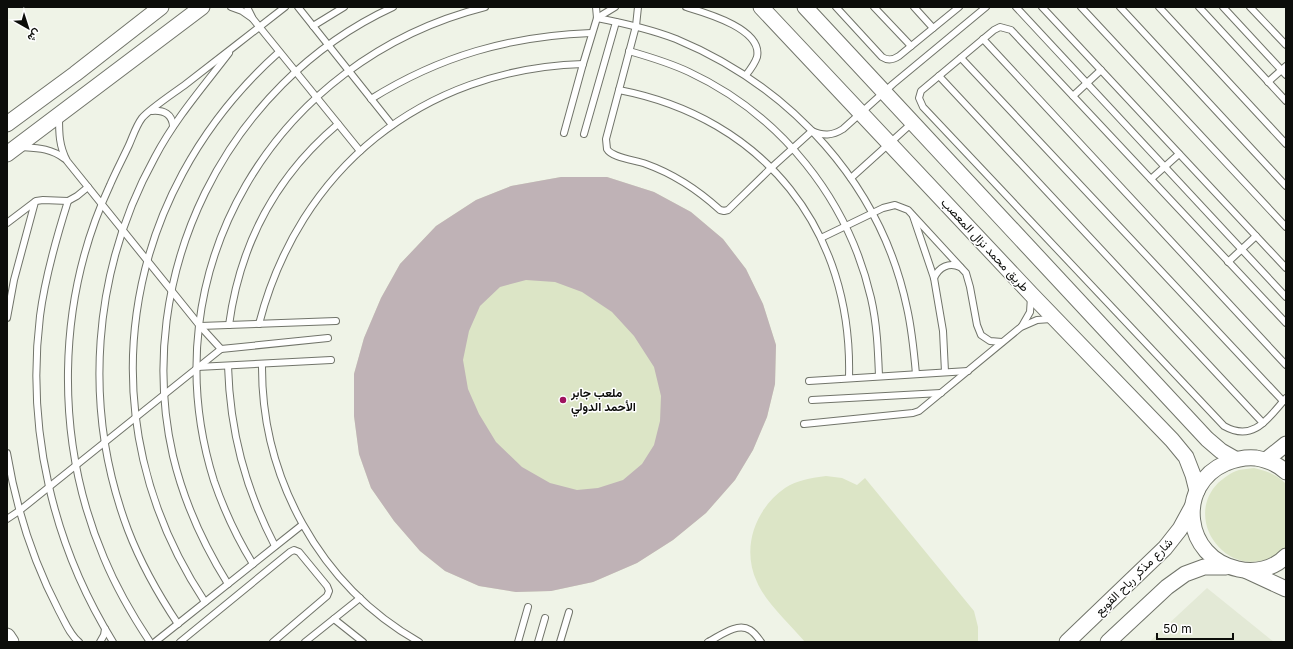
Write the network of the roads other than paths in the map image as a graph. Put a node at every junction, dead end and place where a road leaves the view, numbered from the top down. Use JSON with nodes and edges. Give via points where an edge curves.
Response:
{"nodes":[{"id":1,"x":162,"y":7,"type":"edge"},
{"id":2,"x":202,"y":7,"type":"edge"},
{"id":3,"x":231,"y":7,"type":"edge"},
{"id":4,"x":247,"y":7,"type":"edge"},
{"id":5,"x":285,"y":7,"type":"edge"},
{"id":6,"x":298,"y":7,"type":"edge"},
{"id":7,"x":344,"y":7,"type":"edge"},
{"id":8,"x":393,"y":7,"type":"edge"},
{"id":9,"x":485,"y":7,"type":"edge"},
{"id":10,"x":596,"y":7,"type":"edge"},
{"id":11,"x":615,"y":7,"type":"edge"},
{"id":12,"x":638,"y":7,"type":"edge"},
{"id":13,"x":686,"y":7,"type":"edge"},
{"id":14,"x":761,"y":7,"type":"edge"},
{"id":15,"x":805,"y":7,"type":"edge"},
{"id":16,"x":836,"y":7,"type":"edge"},
{"id":17,"x":874,"y":7,"type":"edge"},
{"id":18,"x":914,"y":7,"type":"edge"},
{"id":19,"x":986,"y":7,"type":"edge"},
{"id":20,"x":1016,"y":7,"type":"edge"},
{"id":21,"x":1042,"y":7,"type":"edge"},
{"id":22,"x":1081,"y":7,"type":"edge"},
{"id":23,"x":1120,"y":7,"type":"edge"},
{"id":24,"x":1159,"y":7,"type":"edge"},
{"id":25,"x":1199,"y":7,"type":"edge"},
{"id":26,"x":1222,"y":7,"type":"edge"},
{"id":27,"x":1250,"y":7,"type":"edge"},
{"id":28,"x":955,"y":8,"type":"edge"},
{"id":29,"x":597,"y":18,"type":"junction"},
{"id":30,"x":253,"y":19,"type":"junction"},
{"id":31,"x":616,"y":22,"type":"junction"},
{"id":32,"x":314,"y":26,"type":"junction"},
{"id":33,"x":636,"y":26,"type":"junction"},
{"id":34,"x":259,"y":27,"type":"junction"},
{"id":35,"x":933,"y":28,"type":"junction"},
{"id":36,"x":591,"y":33,"type":"junction"},
{"id":37,"x":983,"y":39,"type":"junction"},
{"id":38,"x":237,"y":44,"type":"junction"},
{"id":39,"x":328,"y":45,"type":"junction"},
{"id":40,"x":1286,"y":45,"type":"edge"},
{"id":41,"x":911,"y":46,"type":"junction"},
{"id":42,"x":629,"y":51,"type":"junction"},
{"id":43,"x":279,"y":52,"type":"junction"},
{"id":44,"x":961,"y":58,"type":"junction"},
{"id":45,"x":87,"y":64,"type":"junction"},
{"id":46,"x":582,"y":64,"type":"junction"},
{"id":47,"x":348,"y":70,"type":"junction"},
{"id":48,"x":1101,"y":70,"type":"junction"},
{"id":49,"x":1285,"y":70,"type":"edge"},
{"id":50,"x":295,"y":72,"type":"junction"},
{"id":51,"x":75,"y":74,"type":"junction"},
{"id":52,"x":746,"y":75,"type":"junction"},
{"id":53,"x":939,"y":76,"type":"junction"},
{"id":54,"x":105,"y":80,"type":"junction"},
{"id":55,"x":1268,"y":82,"type":"junction"},
{"id":56,"x":1087,"y":83,"type":"junction"},
{"id":57,"x":619,"y":90,"type":"junction"},
{"id":58,"x":884,"y":92,"type":"junction"},
{"id":59,"x":84,"y":96,"type":"junction"},
{"id":60,"x":1073,"y":96,"type":"junction"},
{"id":61,"x":316,"y":97,"type":"junction"},
{"id":62,"x":371,"y":99,"type":"junction"},
{"id":63,"x":1286,"y":101,"type":"edge"},
{"id":64,"x":152,"y":111,"type":"junction"},
{"id":65,"x":861,"y":112,"type":"junction"},
{"id":66,"x":59,"y":114,"type":"junction"},
{"id":67,"x":912,"y":123,"type":"junction"},
{"id":68,"x":7,"y":124,"type":"edge"},
{"id":69,"x":338,"y":124,"type":"junction"},
{"id":70,"x":392,"y":125,"type":"junction"},
{"id":71,"x":173,"y":126,"type":"junction"},
{"id":72,"x":812,"y":131,"type":"junction"},
{"id":73,"x":564,"y":133,"type":"dead end"},
{"id":74,"x":584,"y":134,"type":"dead end"},
{"id":75,"x":890,"y":144,"type":"junction"},
{"id":76,"x":1286,"y":144,"type":"edge"},
{"id":77,"x":793,"y":148,"type":"junction"},
{"id":78,"x":12,"y":151,"type":"edge"},
{"id":79,"x":360,"y":151,"type":"junction"},
{"id":80,"x":1179,"y":154,"type":"junction"},
{"id":81,"x":67,"y":161,"type":"junction"},
{"id":82,"x":1165,"y":167,"type":"junction"},
{"id":83,"x":771,"y":168,"type":"junction"},
{"id":84,"x":851,"y":178,"type":"junction"},
{"id":85,"x":1150,"y":179,"type":"junction"},
{"id":86,"x":88,"y":186,"type":"junction"},
{"id":87,"x":1286,"y":186,"type":"edge"},
{"id":88,"x":35,"y":202,"type":"junction"},
{"id":89,"x":68,"y":202,"type":"junction"},
{"id":90,"x":101,"y":204,"type":"junction"},
{"id":91,"x":872,"y":212,"type":"junction"},
{"id":92,"x":911,"y":213,"type":"junction"},
{"id":93,"x":7,"y":223,"type":"edge"},
{"id":94,"x":845,"y":225,"type":"junction"},
{"id":95,"x":1286,"y":227,"type":"edge"},
{"id":96,"x":123,"y":230,"type":"junction"},
{"id":97,"x":1256,"y":236,"type":"junction"},
{"id":98,"x":821,"y":238,"type":"junction"},
{"id":99,"x":1242,"y":250,"type":"junction"},
{"id":100,"x":147,"y":260,"type":"junction"},
{"id":101,"x":1228,"y":262,"type":"junction"},
{"id":102,"x":962,"y":268,"type":"junction"},
{"id":103,"x":1286,"y":268,"type":"edge"},
{"id":104,"x":934,"y":278,"type":"junction"},
{"id":105,"x":171,"y":290,"type":"junction"},
{"id":106,"x":1031,"y":294,"type":"junction"},
{"id":107,"x":1286,"y":297,"type":"edge"},
{"id":108,"x":7,"y":318,"type":"edge"},
{"id":109,"x":1056,"y":320,"type":"junction"},
{"id":110,"x":336,"y":321,"type":"dead end"},
{"id":111,"x":259,"y":324,"type":"junction"},
{"id":112,"x":1286,"y":324,"type":"edge"},
{"id":113,"x":229,"y":325,"type":"junction"},
{"id":114,"x":200,"y":326,"type":"junction"},
{"id":115,"x":1021,"y":327,"type":"junction"},
{"id":116,"x":328,"y":338,"type":"dead end"},
{"id":117,"x":1002,"y":342,"type":"junction"},
{"id":118,"x":221,"y":349,"type":"junction"},
{"id":119,"x":331,"y":360,"type":"dead end"},
{"id":120,"x":262,"y":364,"type":"junction"},
{"id":121,"x":1286,"y":365,"type":"edge"},
{"id":122,"x":228,"y":366,"type":"junction"},
{"id":123,"x":197,"y":367,"type":"junction"},
{"id":124,"x":968,"y":371,"type":"junction"},
{"id":125,"x":945,"y":372,"type":"junction"},
{"id":126,"x":916,"y":374,"type":"junction"},
{"id":127,"x":879,"y":376,"type":"junction"},
{"id":128,"x":849,"y":378,"type":"junction"},
{"id":129,"x":809,"y":380,"type":"dead end"},
{"id":130,"x":941,"y":393,"type":"junction"},
{"id":131,"x":164,"y":394,"type":"junction"},
{"id":132,"x":1285,"y":399,"type":"edge"},
{"id":133,"x":812,"y":400,"type":"dead end"},
{"id":134,"x":136,"y":417,"type":"junction"},
{"id":135,"x":1263,"y":423,"type":"junction"},
{"id":136,"x":804,"y":424,"type":"dead end"},
{"id":137,"x":105,"y":442,"type":"junction"},
{"id":138,"x":1286,"y":444,"type":"edge"},
{"id":139,"x":7,"y":453,"type":"edge"},
{"id":140,"x":1235,"y":459,"type":"junction"},
{"id":141,"x":1266,"y":460,"type":"junction"},
{"id":142,"x":76,"y":465,"type":"junction"},
{"id":143,"x":1286,"y":472,"type":"edge"},
{"id":144,"x":49,"y":487,"type":"junction"},
{"id":145,"x":1197,"y":491,"type":"junction"},
{"id":146,"x":1193,"y":506,"type":"junction"},
{"id":147,"x":19,"y":511,"type":"junction"},
{"id":148,"x":7,"y":519,"type":"edge"},
{"id":149,"x":302,"y":525,"type":"junction"},
{"id":150,"x":275,"y":546,"type":"junction"},
{"id":151,"x":1286,"y":556,"type":"edge"},
{"id":152,"x":252,"y":564,"type":"junction"},
{"id":153,"x":1227,"y":567,"type":"junction"},
{"id":154,"x":1246,"y":571,"type":"junction"},
{"id":155,"x":228,"y":584,"type":"junction"},
{"id":156,"x":1286,"y":588,"type":"edge"},
{"id":157,"x":360,"y":598,"type":"junction"},
{"id":158,"x":205,"y":602,"type":"junction"},
{"id":159,"x":528,"y":607,"type":"dead end"},
{"id":160,"x":569,"y":612,"type":"dead end"},
{"id":161,"x":545,"y":618,"type":"dead end"},
{"id":162,"x":334,"y":619,"type":"junction"},
{"id":163,"x":178,"y":624,"type":"junction"},
{"id":164,"x":105,"y":629,"type":"junction"},
{"id":165,"x":7,"y":636,"type":"edge"},
{"id":166,"x":310,"y":641,"type":"edge"},
{"id":167,"x":12,"y":642,"type":"edge"},
{"id":168,"x":79,"y":642,"type":"edge"},
{"id":169,"x":100,"y":642,"type":"edge"},
{"id":170,"x":113,"y":642,"type":"edge"},
{"id":171,"x":150,"y":642,"type":"edge"},
{"id":172,"x":155,"y":642,"type":"edge"},
{"id":173,"x":180,"y":642,"type":"edge"},
{"id":174,"x":273,"y":642,"type":"edge"},
{"id":175,"x":363,"y":642,"type":"edge"},
{"id":176,"x":419,"y":642,"type":"edge"},
{"id":177,"x":518,"y":642,"type":"edge"},
{"id":178,"x":538,"y":642,"type":"edge"},
{"id":179,"x":560,"y":642,"type":"edge"},
{"id":180,"x":708,"y":642,"type":"edge"},
{"id":181,"x":761,"y":642,"type":"edge"},
{"id":182,"x":1067,"y":642,"type":"edge"},
{"id":183,"x":1108,"y":642,"type":"edge"}],
"edges":[{"from":1,"to":45,"type":"street"},
{"from":2,"to":54,"type":"street"},
{"from":3,"to":30,"type":"lane"},
{"from":4,"to":30,"type":"lane"},
{"from":5,"to":34,"type":"lane"},
{"from":6,"to":32,"type":"lane"},
{"from":7,"to":32,"type":"lane"},
{"from":8,"to":39,"type":"lane"},
{"from":9,"to":47,"type":"lane","via":[[422,28],[386,46]]},
{"from":10,"to":29,"type":"lane"},
{"from":11,"to":29,"type":"lane"},
{"from":12,"to":33,"type":"lane"},
{"from":13,"to":52,"type":"lane","via":[[731,24],[752,38],[757,47],[757,57]]},
{"from":14,"to":65,"type":"street","name":"طريق محمد نزال المعصب"},
{"from":15,"to":58,"type":"street"},
{"from":16,"to":41,"type":"lane","via":[[885,59],[893,60]]},
{"from":17,"to":41,"type":"lane"},
{"from":18,"to":35,"type":"lane"},
{"from":19,"to":58,"type":"lane"},
{"from":20,"to":56,"type":"lane"},
{"from":21,"to":48,"type":"lane"},
{"from":22,"to":95,"type":"lane"},
{"from":23,"to":87,"type":"lane"},
{"from":24,"to":76,"type":"lane"},
{"from":25,"to":55,"type":"lane"},
{"from":26,"to":49,"type":"lane"},
{"from":27,"to":40,"type":"lane"},
{"from":28,"to":35,"type":"lane"},
{"from":29,"to":31,"type":"lane"},
{"from":29,"to":36,"type":"lane"},
{"from":30,"to":34,"type":"lane"},
{"from":31,"to":33,"type":"lane"},
{"from":31,"to":74,"type":"lane"},
{"from":32,"to":39,"type":"lane"},
{"from":33,"to":42,"type":"lane"},
{"from":33,"to":52,"type":"lane","via":[[680,41]]},
{"from":34,"to":38,"type":"lane"},
{"from":34,"to":43,"type":"lane"},
{"from":35,"to":41,"type":"lane"},
{"from":36,"to":46,"type":"lane"},
{"from":36,"to":62,"type":"lane","via":[[530,38],[470,52],[419,72]]},
{"from":37,"to":44,"type":"lane"},
{"from":37,"to":60,"type":"lane","via":[[997,28],[1004,27],[1010,30]]},
{"from":37,"to":121,"type":"lane"},
{"from":38,"to":64,"type":"lane"},
{"from":38,"to":71,"type":"lane"},
{"from":39,"to":47,"type":"lane"},
{"from":39,"to":50,"type":"lane"},
{"from":42,"to":57,"type":"lane"},
{"from":42,"to":77,"type":"lane","via":[[670,64],[727,93],[761,118]]},
{"from":43,"to":50,"type":"lane"},
{"from":43,"to":100,"type":"lane","via":[[236,95],[195,149],[177,181]]},
{"from":44,"to":53,"type":"lane"},
{"from":44,"to":132,"type":"lane"},
{"from":45,"to":51,"type":"street"},
{"from":45,"to":54,"type":"street","via":[[96,76]]},
{"from":46,"to":70,"type":"lane","via":[[533,68],[483,80],[436,99]]},
{"from":46,"to":73,"type":"lane"},
{"from":47,"to":61,"type":"lane"},
{"from":47,"to":62,"type":"lane"},
{"from":48,"to":56,"type":"lane"},
{"from":48,"to":80,"type":"lane"},
{"from":49,"to":55,"type":"lane"},
{"from":50,"to":61,"type":"lane"},
{"from":50,"to":105,"type":"lane","via":[[254,115],[209,182],[192,219]]},
{"from":51,"to":59,"type":"street","via":[[82,84]]},
{"from":51,"to":68,"type":"street"},
{"from":52,"to":72,"type":"lane","via":[[770,92]]},
{"from":53,"to":135,"type":"lane"},
{"from":53,"to":135,"type":"lane","via":[[921,91],[919,98],[921,105],[934,119],[1219,422],[1237,432],[1251,430]]},
{"from":54,"to":59,"type":"street"},
{"from":55,"to":63,"type":"lane"},
{"from":56,"to":60,"type":"lane"},
{"from":56,"to":82,"type":"lane"},
{"from":57,"to":83,"type":"lane","via":[[666,102],[705,119],[736,138]]},
{"from":57,"to":83,"type":"lane","via":[[606,139],[608,152],[672,175],[722,211],[728,210]]},
{"from":58,"to":65,"type":"lane"},
{"from":58,"to":67,"type":"street"},
{"from":59,"to":66,"type":"street"},
{"from":60,"to":85,"type":"lane"},
{"from":61,"to":69,"type":"lane"},
{"from":61,"to":114,"type":"lane","via":[[279,137],[239,198],[212,266]]},
{"from":62,"to":70,"type":"lane"},
{"from":64,"to":71,"type":"lane","via":[[166,113],[172,119]]},
{"from":64,"to":90,"type":"lane","via":[[142,119],[136,129]]},
{"from":65,"to":72,"type":"lane","via":[[838,132],[822,134]]},
{"from":65,"to":75,"type":"street","name":"طريق محمد نزال المعصب"},
{"from":66,"to":78,"type":"street"},
{"from":66,"to":81,"type":"lane","via":[[59,141]]},
{"from":67,"to":75,"type":"lane"},
{"from":67,"to":140,"type":"street","via":[[1207,439]]},
{"from":69,"to":79,"type":"lane"},
{"from":69,"to":113,"type":"lane","via":[[294,168],[260,220],[247,249],[238,279]]},
{"from":70,"to":79,"type":"lane"},
{"from":71,"to":96,"type":"lane","via":[[146,174]]},
{"from":72,"to":77,"type":"lane"},
{"from":72,"to":84,"type":"lane"},
{"from":75,"to":84,"type":"lane"},
{"from":75,"to":106,"type":"street","name":"طريق محمد نزال المعصب"},
{"from":77,"to":83,"type":"lane"},
{"from":77,"to":94,"type":"lane","via":[[822,184]]},
{"from":78,"to":81,"type":"lane","via":[[36,147],[50,150]]},
{"from":79,"to":111,"type":"lane","via":[[325,188],[296,229],[274,275]]},
{"from":80,"to":82,"type":"lane"},
{"from":80,"to":97,"type":"lane"},
{"from":81,"to":86,"type":"lane"},
{"from":82,"to":85,"type":"lane"},
{"from":82,"to":99,"type":"lane"},
{"from":83,"to":98,"type":"lane","via":[[802,205]]},
{"from":84,"to":91,"type":"lane"},
{"from":85,"to":101,"type":"lane"},
{"from":86,"to":89,"type":"lane"},
{"from":86,"to":90,"type":"lane"},
{"from":88,"to":89,"type":"lane"},
{"from":88,"to":93,"type":"lane"},
{"from":88,"to":108,"type":"lane","via":[[14,280]]},
{"from":89,"to":144,"type":"lane","via":[[47,278],[38,342],[38,412]]},
{"from":90,"to":96,"type":"lane"},
{"from":90,"to":142,"type":"lane","via":[[81,272],[70,335],[69,400]]},
{"from":91,"to":92,"type":"lane","via":[[895,206]]},
{"from":91,"to":94,"type":"lane"},
{"from":91,"to":126,"type":"lane","via":[[896,268],[907,307]]},
{"from":92,"to":102,"type":"lane"},
{"from":92,"to":104,"type":"lane"},
{"from":94,"to":98,"type":"lane"},
{"from":94,"to":127,"type":"lane","via":[[858,255],[871,298]]},
{"from":96,"to":100,"type":"lane"},
{"from":96,"to":137,"type":"lane","via":[[111,270],[101,330],[99,371]]},
{"from":97,"to":99,"type":"lane"},
{"from":97,"to":103,"type":"lane"},
{"from":98,"to":128,"type":"lane","via":[[843,302],[848,336]]},
{"from":99,"to":101,"type":"lane"},
{"from":99,"to":107,"type":"lane"},
{"from":100,"to":105,"type":"lane"},
{"from":100,"to":134,"type":"lane","via":[[134,340]]},
{"from":101,"to":112,"type":"lane"},
{"from":102,"to":104,"type":"lane","via":[[945,266]]},
{"from":102,"to":117,"type":"lane","via":[[969,280],[978,330],[990,341]]},
{"from":104,"to":125,"type":"lane","via":[[943,331]]},
{"from":105,"to":114,"type":"lane"},
{"from":105,"to":131,"type":"lane","via":[[163,355]]},
{"from":106,"to":109,"type":"street","name":"طريق محمد نزال المعصب"},
{"from":106,"to":115,"type":"lane","via":[[1030,312]]},
{"from":109,"to":115,"type":"lane","via":[[1037,320]]},
{"from":109,"to":145,"type":"street","name":"طريق محمد نزال المعصب","via":[[1172,440],[1186,457]]},
{"from":110,"to":111,"type":"lane"},
{"from":111,"to":113,"type":"lane"},
{"from":113,"to":114,"type":"lane"},
{"from":114,"to":118,"type":"lane"},
{"from":114,"to":123,"type":"lane"},
{"from":115,"to":117,"type":"lane"},
{"from":116,"to":118,"type":"lane"},
{"from":117,"to":124,"type":"lane"},
{"from":118,"to":123,"type":"lane"},
{"from":119,"to":120,"type":"lane"},
{"from":120,"to":122,"type":"lane"},
{"from":120,"to":149,"type":"lane","via":[[263,405],[271,445],[283,485]]},
{"from":122,"to":123,"type":"lane"},
{"from":122,"to":150,"type":"lane","via":[[234,427],[243,467],[256,506]]},
{"from":123,"to":131,"type":"lane"},
{"from":123,"to":152,"type":"lane","via":[[200,410],[209,463],[227,515]]},
{"from":124,"to":125,"type":"lane"},
{"from":124,"to":130,"type":"lane"},
{"from":125,"to":126,"type":"lane"},
{"from":126,"to":127,"type":"lane"},
{"from":127,"to":128,"type":"lane"},
{"from":128,"to":129,"type":"lane"},
{"from":130,"to":133,"type":"lane"},
{"from":130,"to":136,"type":"lane","via":[[913,413]]},
{"from":131,"to":134,"type":"lane"},
{"from":131,"to":155,"type":"lane","via":[[169,435],[184,493],[207,549]]},
{"from":132,"to":135,"type":"lane"},
{"from":134,"to":137,"type":"lane"},
{"from":134,"to":158,"type":"lane","via":[[144,467],[161,520],[179,559]]},
{"from":137,"to":142,"type":"lane"},
{"from":137,"to":163,"type":"lane","via":[[128,531],[154,587]]},
{"from":138,"to":141,"type":"street"},
{"from":139,"to":147,"type":"lane"},
{"from":140,"to":141,"type":"street"},
{"from":140,"to":145,"type":"street","via":[[1219,466],[1206,477]]},
{"from":141,"to":143,"type":"street"},
{"from":142,"to":144,"type":"lane"},
{"from":142,"to":171,"type":"lane","via":[[87,511],[103,557],[124,600]]},
{"from":144,"to":147,"type":"lane"},
{"from":144,"to":164,"type":"lane","via":[[71,560]]},
{"from":145,"to":146,"type":"street"},
{"from":146,"to":153,"type":"street","via":[[1192,521],[1196,536],[1214,560]]},
{"from":146,"to":182,"type":"street","name":"شارع مذكر رباح القوبع","via":[[1165,548]]},
{"from":147,"to":148,"type":"lane"},
{"from":147,"to":168,"type":"lane","via":[[46,585],[69,630]]},
{"from":149,"to":150,"type":"lane"},
{"from":149,"to":157,"type":"lane","via":[[331,567]]},
{"from":150,"to":152,"type":"lane"},
{"from":151,"to":154,"type":"street","via":[[1266,568]]},
{"from":152,"to":155,"type":"lane"},
{"from":153,"to":154,"type":"street"},
{"from":153,"to":183,"type":"street","via":[[1204,567],[1185,574],[1167,587]]},
{"from":154,"to":156,"type":"street"},
{"from":155,"to":158,"type":"lane"},
{"from":157,"to":162,"type":"lane"},
{"from":157,"to":176,"type":"lane","via":[[391,624]]},
{"from":158,"to":163,"type":"lane"},
{"from":159,"to":177,"type":"lane"},
{"from":160,"to":179,"type":"lane"},
{"from":161,"to":178,"type":"lane"},
{"from":162,"to":166,"type":"lane"},
{"from":162,"to":175,"type":"lane"},
{"from":163,"to":172,"type":"lane"},
{"from":164,"to":169,"type":"lane"},
{"from":164,"to":170,"type":"lane"},
{"from":165,"to":167,"type":"street"},
{"from":173,"to":174,"type":"lane","via":[[294,550],[299,552],[329,591],[327,596]]},
{"from":180,"to":181,"type":"lane","via":[[740,627],[752,631]]}]}
